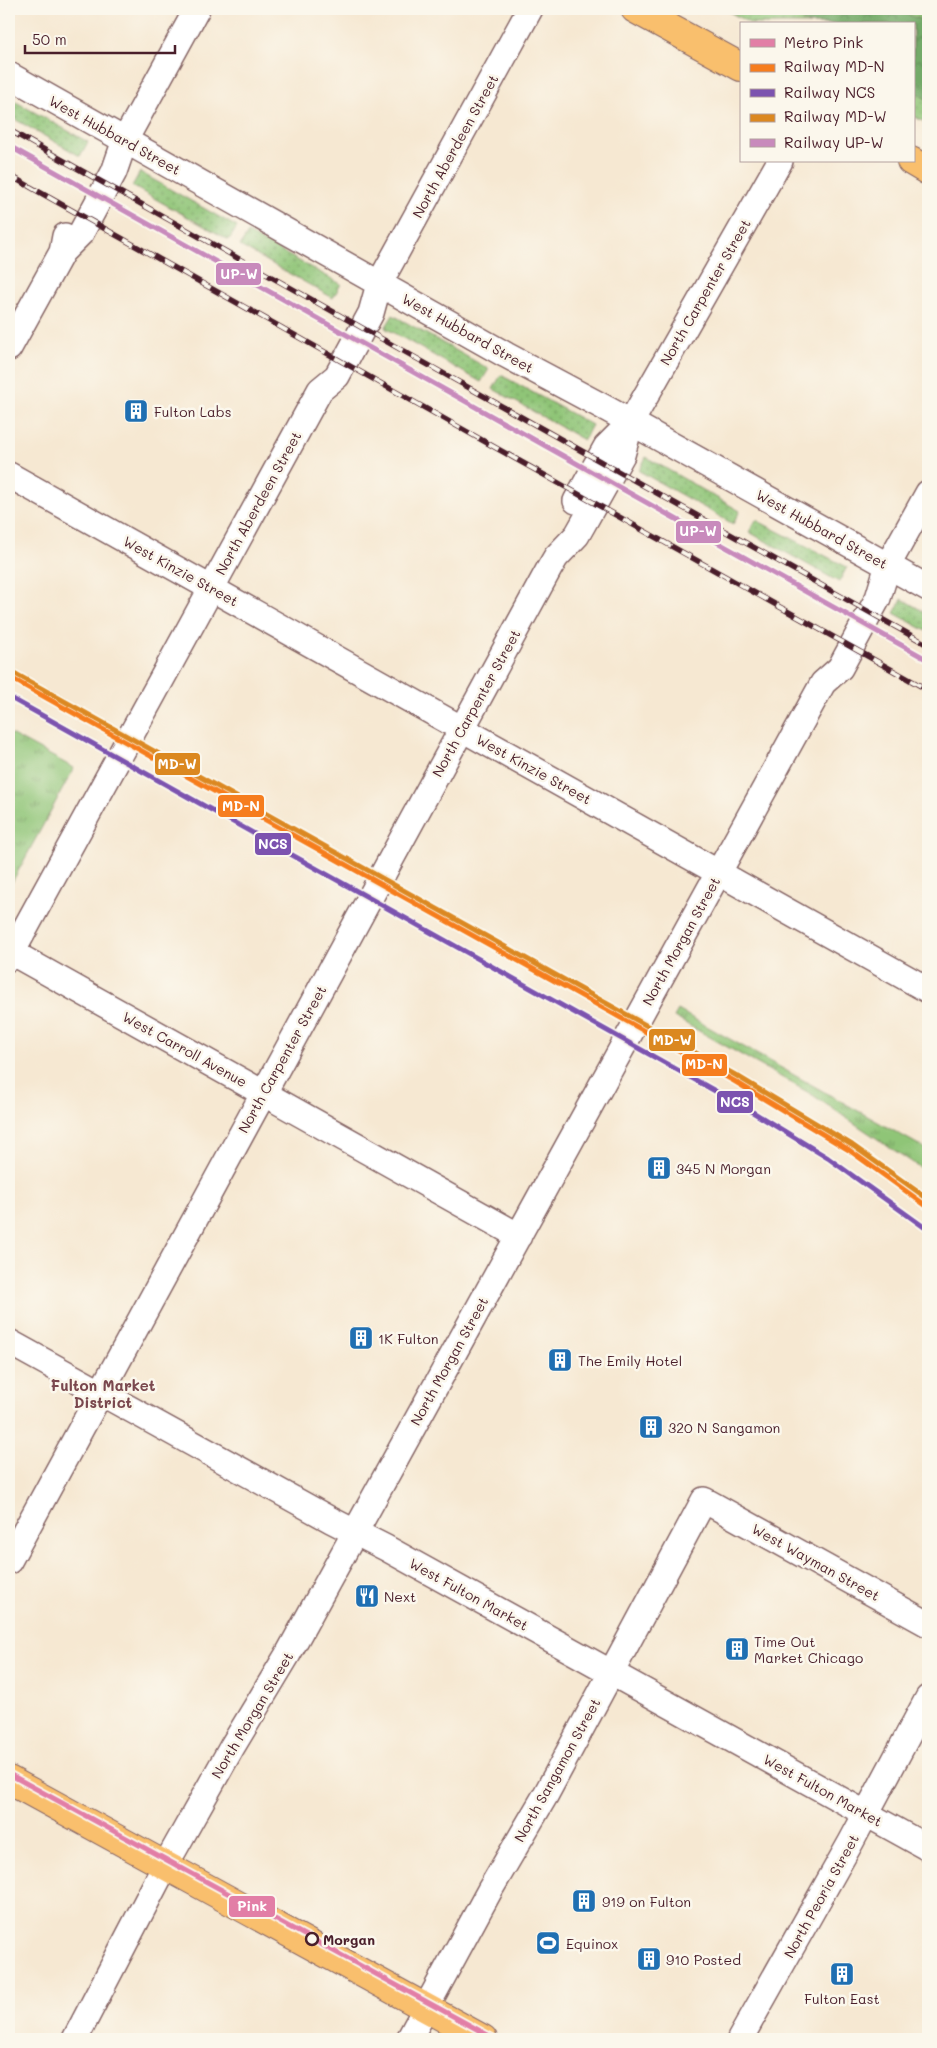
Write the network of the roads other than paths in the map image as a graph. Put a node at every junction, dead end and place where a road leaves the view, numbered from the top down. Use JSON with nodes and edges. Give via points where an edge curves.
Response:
{"nodes":[{"id":1,"x":198,"y":9,"type":"edge"},
{"id":2,"x":530,"y":9,"type":"edge"},
{"id":3,"x":635,"y":9,"type":"edge"},
{"id":4,"x":740,"y":66,"type":"edge"},
{"id":5,"x":9,"y":75,"type":"edge"},
{"id":6,"x":125,"y":140,"type":"junction"},
{"id":7,"x":779,"y":162,"type":"edge"},
{"id":8,"x":913,"y":162,"type":"edge"},
{"id":9,"x":928,"y":171,"type":"edge"},
{"id":10,"x":379,"y":284,"type":"junction"},
{"id":11,"x":9,"y":348,"type":"edge"},
{"id":12,"x":631,"y":422,"type":"junction"},
{"id":13,"x":9,"y":475,"type":"edge"},
{"id":14,"x":928,"y":493,"type":"edge"},
{"id":15,"x":888,"y":565,"type":"junction"},
{"id":16,"x":928,"y":588,"type":"edge"},
{"id":17,"x":212,"y":589,"type":"junction"},
{"id":18,"x":462,"y":729,"type":"junction"},
{"id":19,"x":719,"y":873,"type":"junction"},
{"id":20,"x":10,"y":954,"type":"edge"},
{"id":21,"x":928,"y":990,"type":"edge"},
{"id":22,"x":264,"y":1093,"type":"junction"},
{"id":23,"x":519,"y":1236,"type":"junction"},
{"id":24,"x":9,"y":1342,"type":"edge"},
{"id":25,"x":100,"y":1393,"type":"junction"},
{"id":26,"x":704,"y":1500,"type":"joint"},
{"id":27,"x":355,"y":1532,"type":"junction"},
{"id":28,"x":9,"y":1561,"type":"edge"},
{"id":29,"x":928,"y":1624,"type":"edge"},
{"id":30,"x":611,"y":1673,"type":"junction"},
{"id":31,"x":928,"y":1698,"type":"edge"},
{"id":32,"x":9,"y":1780,"type":"edge"},
{"id":33,"x":867,"y":1814,"type":"junction"},
{"id":34,"x":928,"y":1848,"type":"edge"},
{"id":35,"x":165,"y":1866,"type":"junction"},
{"id":36,"x":426,"y":2008,"type":"junction"},
{"id":37,"x":75,"y":2039,"type":"edge"},
{"id":38,"x":409,"y":2039,"type":"edge"},
{"id":39,"x":483,"y":2039,"type":"edge"},
{"id":40,"x":740,"y":2039,"type":"edge"}],
"edges":[{"from":1,"to":6,"type":"street"},
{"from":2,"to":10,"type":"street","name":"North Aberdeen Street"},
{"from":3,"to":4,"type":"main road"},
{"from":5,"to":6,"type":"street","name":"West Hubbard Street"},
{"from":6,"to":10,"type":"street","name":"West Hubbard Street"},
{"from":6,"to":11,"type":"street","via":[[101,164],[68,224],[62,252]]},
{"from":7,"to":12,"type":"street","name":"North Carpenter Street"},
{"from":8,"to":9,"type":"main road"},
{"from":10,"to":12,"type":"street","name":"West Hubbard Street"},
{"from":10,"to":17,"type":"street","name":"North Aberdeen Street","via":[[356,305],[322,368],[320,390]]},
{"from":12,"to":15,"type":"street","name":"West Hubbard Street"},
{"from":12,"to":18,"type":"street","name":"North Carpenter Street","via":[[606,446],[562,527],[556,557]]},
{"from":13,"to":17,"type":"street","name":"West Kinzie Street"},
{"from":14,"to":15,"type":"street","name":"North Morgan Street"},
{"from":15,"to":16,"type":"street","name":"West Hubbard Street"},
{"from":15,"to":19,"type":"street","name":"North Morgan Street","via":[[878,598],[840,668],[823,683]]},
{"from":17,"to":18,"type":"street","name":"West Kinzie Street"},
{"from":17,"to":20,"type":"street","name":"North Aberdeen Street"},
{"from":18,"to":19,"type":"street","name":"West Kinzie Street"},
{"from":18,"to":22,"type":"street","name":"North Carpenter Street"},
{"from":19,"to":21,"type":"street","name":"West Kinzie Street"},
{"from":19,"to":23,"type":"street","name":"North Morgan Street"},
{"from":20,"to":22,"type":"street","name":"West Carroll Avenue"},
{"from":22,"to":23,"type":"street","name":"West Carroll Avenue"},
{"from":22,"to":25,"type":"street","name":"North Carpenter Street"},
{"from":23,"to":27,"type":"street","name":"North Morgan Street"},
{"from":24,"to":25,"type":"street","name":"West Fulton Market"},
{"from":25,"to":27,"type":"street","name":"West Fulton Market"},
{"from":25,"to":28,"type":"street","name":"North Carpenter Street"},
{"from":26,"to":29,"type":"street","name":"West Wayman Street"},
{"from":26,"to":30,"type":"street","name":"North Sangamon Street"},
{"from":27,"to":30,"type":"street","name":"West Fulton Market"},
{"from":27,"to":35,"type":"street","name":"North Morgan Street"},
{"from":30,"to":33,"type":"street","name":"West Fulton Market"},
{"from":30,"to":36,"type":"street","name":"North Sangamon Street"},
{"from":31,"to":33,"type":"street","name":"North Peoria Street"},
{"from":32,"to":35,"type":"main road"},
{"from":33,"to":34,"type":"street","name":"West Fulton Market"},
{"from":33,"to":40,"type":"street","name":"North Peoria Street"},
{"from":35,"to":36,"type":"main road"},
{"from":35,"to":37,"type":"street","name":"North Morgan Street"},
{"from":36,"to":38,"type":"street","name":"North Sangamon Street"},
{"from":36,"to":39,"type":"main road"}]}
